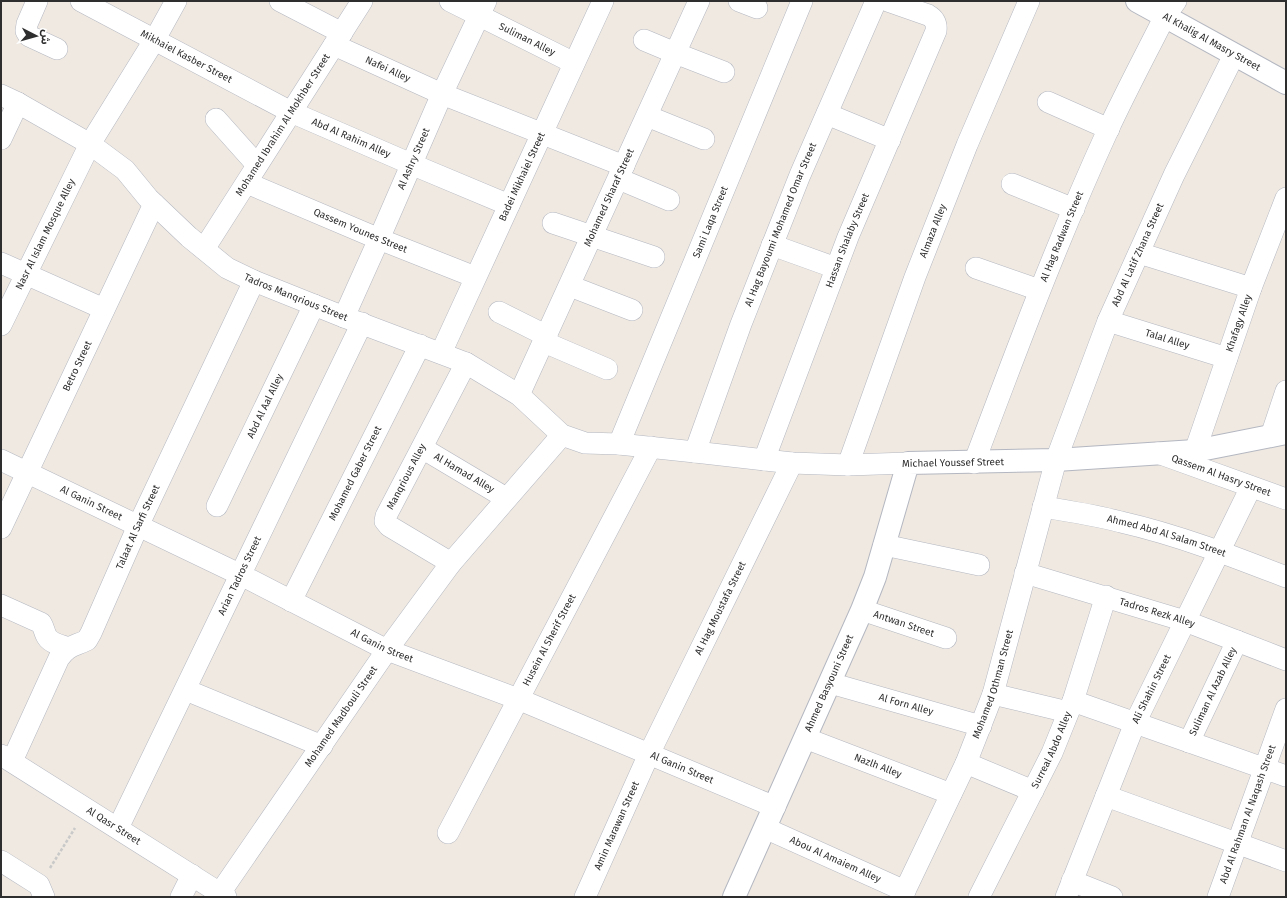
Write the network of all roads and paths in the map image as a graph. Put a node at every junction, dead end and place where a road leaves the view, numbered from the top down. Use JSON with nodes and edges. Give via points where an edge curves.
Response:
{"nodes":[{"id":1,"x":37,"y":1,"type":"edge"},
{"id":2,"x":81,"y":1,"type":"edge"},
{"id":3,"x":176,"y":1,"type":"edge"},
{"id":4,"x":280,"y":1,"type":"edge"},
{"id":5,"x":362,"y":1,"type":"edge"},
{"id":6,"x":450,"y":1,"type":"edge"},
{"id":7,"x":603,"y":1,"type":"edge"},
{"id":8,"x":699,"y":1,"type":"edge"},
{"id":9,"x":802,"y":1,"type":"edge"},
{"id":10,"x":876,"y":1,"type":"edge"},
{"id":11,"x":888,"y":1,"type":"edge"},
{"id":12,"x":1029,"y":1,"type":"edge"},
{"id":13,"x":1137,"y":1,"type":"edge"},
{"id":14,"x":483,"y":8,"type":"edge"},
{"id":15,"x":1171,"y":9,"type":"edge"},
{"id":16,"x":155,"y":39,"type":"junction"},
{"id":17,"x":338,"y":39,"type":"junction"},
{"id":18,"x":644,"y":40,"type":"dead end"},
{"id":19,"x":57,"y":49,"type":"dead end"},
{"id":20,"x":675,"y":53,"type":"junction"},
{"id":21,"x":1234,"y":56,"type":"junction"},
{"id":22,"x":574,"y":63,"type":"junction"},
{"id":23,"x":724,"y":72,"type":"dead end"},
{"id":24,"x":1286,"y":83,"type":"edge"},
{"id":25,"x":442,"y":94,"type":"junction"},
{"id":26,"x":9,"y":99,"type":"edge"},
{"id":27,"x":1048,"y":102,"type":"dead end"},
{"id":28,"x":292,"y":112,"type":"junction"},
{"id":29,"x":827,"y":114,"type":"junction"},
{"id":30,"x":647,"y":116,"type":"junction"},
{"id":31,"x":216,"y":120,"type":"dead end"},
{"id":32,"x":1109,"y":129,"type":"junction"},
{"id":33,"x":542,"y":134,"type":"junction"},
{"id":34,"x":1,"y":139,"type":"edge"},
{"id":35,"x":704,"y":139,"type":"dead end"},
{"id":36,"x":890,"y":140,"type":"junction"},
{"id":37,"x":90,"y":144,"type":"junction"},
{"id":38,"x":411,"y":164,"type":"junction"},
{"id":39,"x":621,"y":172,"type":"junction"},
{"id":40,"x":252,"y":174,"type":"junction"},
{"id":41,"x":1012,"y":184,"type":"dead end"},
{"id":42,"x":1286,"y":198,"type":"edge"},
{"id":43,"x":669,"y":200,"type":"dead end"},
{"id":44,"x":154,"y":204,"type":"junction"},
{"id":45,"x":509,"y":205,"type":"junction"},
{"id":46,"x":1074,"y":209,"type":"junction"},
{"id":47,"x":553,"y":223,"type":"dead end"},
{"id":48,"x":592,"y":236,"type":"junction"},
{"id":49,"x":379,"y":240,"type":"junction"},
{"id":50,"x":772,"y":244,"type":"junction"},
{"id":51,"x":204,"y":249,"type":"junction"},
{"id":52,"x":1139,"y":253,"type":"junction"},
{"id":53,"x":654,"y":258,"type":"dead end"},
{"id":54,"x":1,"y":263,"type":"edge"},
{"id":55,"x":836,"y":268,"type":"junction"},
{"id":56,"x":976,"y":268,"type":"dead end"},
{"id":57,"x":26,"y":274,"type":"junction"},
{"id":58,"x":475,"y":277,"type":"junction"},
{"id":59,"x":254,"y":281,"type":"junction"},
{"id":60,"x":570,"y":286,"type":"junction"},
{"id":61,"x":1251,"y":288,"type":"junction"},
{"id":62,"x":1039,"y":290,"type":"junction"},
{"id":63,"x":314,"y":305,"type":"junction"},
{"id":64,"x":104,"y":309,"type":"junction"},
{"id":65,"x":632,"y":310,"type":"dead end"},
{"id":66,"x":498,"y":312,"type":"dead end"},
{"id":67,"x":353,"y":320,"type":"junction"},
{"id":68,"x":1108,"y":321,"type":"junction"},
{"id":69,"x":1,"y":325,"type":"edge"},
{"id":70,"x":546,"y":339,"type":"junction"},
{"id":71,"x":420,"y":345,"type":"junction"},
{"id":72,"x":441,"y":353,"type":"junction"},
{"id":73,"x":1226,"y":358,"type":"junction"},
{"id":74,"x":466,"y":363,"type":"junction"},
{"id":75,"x":607,"y":368,"type":"dead end"},
{"id":76,"x":1286,"y":391,"type":"edge"},
{"id":77,"x":519,"y":395,"type":"junction"},
{"id":78,"x":1279,"y":434,"type":"edge"},
{"id":79,"x":562,"y":435,"type":"junction"},
{"id":80,"x":619,"y":444,"type":"junction"},
{"id":81,"x":651,"y":447,"type":"junction"},
{"id":82,"x":422,"y":448,"type":"junction"},
{"id":83,"x":1195,"y":451,"type":"junction"},
{"id":84,"x":695,"y":452,"type":"junction"},
{"id":85,"x":1157,"y":453,"type":"junction"},
{"id":86,"x":1,"y":460,"type":"edge"},
{"id":87,"x":764,"y":460,"type":"junction"},
{"id":88,"x":1056,"y":460,"type":"junction"},
{"id":89,"x":792,"y":463,"type":"junction"},
{"id":90,"x":908,"y":463,"type":"junction"},
{"id":91,"x":974,"y":463,"type":"junction"},
{"id":92,"x":848,"y":465,"type":"junction"},
{"id":93,"x":27,"y":472,"type":"junction"},
{"id":94,"x":1251,"y":487,"type":"junction"},
{"id":95,"x":506,"y":498,"type":"junction"},
{"id":96,"x":1286,"y":498,"type":"edge"},
{"id":97,"x":217,"y":506,"type":"dead end"},
{"id":98,"x":1043,"y":507,"type":"junction"},
{"id":99,"x":138,"y":526,"type":"junction"},
{"id":100,"x":1,"y":528,"type":"edge"},
{"id":101,"x":884,"y":545,"type":"junction"},
{"id":102,"x":1220,"y":552,"type":"junction"},
{"id":103,"x":450,"y":563,"type":"junction"},
{"id":104,"x":979,"y":565,"type":"dead end"},
{"id":105,"x":1026,"y":573,"type":"junction"},
{"id":106,"x":241,"y":575,"type":"junction"},
{"id":107,"x":1286,"y":578,"type":"edge"},
{"id":108,"x":1106,"y":596,"type":"junction"},
{"id":109,"x":291,"y":601,"type":"junction"},
{"id":110,"x":1,"y":605,"type":"edge"},
{"id":111,"x":862,"y":610,"type":"junction"},
{"id":112,"x":1185,"y":621,"type":"junction"},
{"id":113,"x":946,"y":638,"type":"dead end"},
{"id":114,"x":1236,"y":641,"type":"junction"},
{"id":115,"x":68,"y":648,"type":"junction"},
{"id":116,"x":387,"y":650,"type":"junction"},
{"id":117,"x":1286,"y":660,"type":"edge"},
{"id":118,"x":830,"y":683,"type":"junction"},
{"id":119,"x":186,"y":690,"type":"junction"},
{"id":120,"x":993,"y":694,"type":"junction"},
{"id":121,"x":518,"y":699,"type":"junction"},
{"id":122,"x":1070,"y":707,"type":"junction"},
{"id":123,"x":1286,"y":709,"type":"edge"},
{"id":124,"x":1136,"y":723,"type":"junction"},
{"id":125,"x":981,"y":726,"type":"junction"},
{"id":126,"x":805,"y":738,"type":"junction"},
{"id":127,"x":1189,"y":742,"type":"junction"},
{"id":128,"x":322,"y":746,"type":"junction"},
{"id":129,"x":650,"y":754,"type":"junction"},
{"id":130,"x":6,"y":758,"type":"edge"},
{"id":131,"x":966,"y":763,"type":"junction"},
{"id":132,"x":1264,"y":768,"type":"junction"},
{"id":133,"x":1286,"y":776,"type":"edge"},
{"id":134,"x":1033,"y":791,"type":"junction"},
{"id":135,"x":951,"y":794,"type":"junction"},
{"id":136,"x":1106,"y":796,"type":"junction"},
{"id":137,"x":775,"y":807,"type":"junction"},
{"id":138,"x":88,"y":809,"type":"junction"},
{"id":139,"x":118,"y":828,"type":"junction"},
{"id":140,"x":765,"y":828,"type":"junction"},
{"id":141,"x":448,"y":833,"type":"dead end"},
{"id":142,"x":1238,"y":844,"type":"junction"},
{"id":143,"x":1,"y":861,"type":"edge"},
{"id":144,"x":1286,"y":861,"type":"edge"},
{"id":145,"x":192,"y":875,"type":"junction"},
{"id":146,"x":1069,"y":889,"type":"edge"},
{"id":147,"x":42,"y":891,"type":"edge"},
{"id":148,"x":904,"y":894,"type":"edge"},
{"id":149,"x":223,"y":895,"type":"edge"},
{"id":150,"x":181,"y":897,"type":"edge"},
{"id":151,"x":585,"y":897,"type":"edge"},
{"id":152,"x":734,"y":897,"type":"edge"},
{"id":153,"x":979,"y":897,"type":"edge"},
{"id":154,"x":1112,"y":897,"type":"edge"},
{"id":155,"x":1218,"y":897,"type":"edge"}],
"edges":[{"from":1,"to":19,"type":"street","via":[[26,31],[29,36]]},
{"from":2,"to":16,"type":"street","name":"Mikhaiel Kasber Street"},
{"from":3,"to":16,"type":"street","name":"Nasr Al Islam Mosque Alley"},
{"from":4,"to":17,"type":"street","name":"Nafei Alley"},
{"from":5,"to":17,"type":"street","name":"Mohamed Ibrahim Al Mokhber Street"},
{"from":6,"to":14,"type":"street","name":"Suliman Alley"},
{"from":7,"to":22,"type":"street","name":"Badei Mikhaiel Street"},
{"from":8,"to":20,"type":"street","name":"Mohamed Sharaf Street"},
{"from":9,"to":80,"type":"street","name":"Sami Laqa Street"},
{"from":10,"to":29,"type":"street","name":"Al Hag Bayoumi Mohamed Omar Street"},
{"from":11,"to":36,"type":"street","name":"Hassan Shalaby Street","via":[[928,15],[936,24],[933,37]]},
{"from":12,"to":92,"type":"street","name":"Almaza Alley","via":[[967,145],[915,277]]},
{"from":13,"to":15,"type":"street","name":"Al Khalig Al Masry Street"},
{"from":14,"to":22,"type":"street","name":"Suliman Alley"},
{"from":14,"to":25,"type":"street","name":"Al Ashry Street"},
{"from":15,"to":21,"type":"street","name":"Al Khalig Al Masry Street"},
{"from":15,"to":32,"type":"street","name":"Al Hag Radwan Street"},
{"from":16,"to":28,"type":"street","name":"Mikhaiel Kasber Street"},
{"from":16,"to":37,"type":"street","name":"Nasr Al Islam Mosque Alley"},
{"from":17,"to":25,"type":"street","name":"Nafei Alley"},
{"from":17,"to":28,"type":"street","name":"Mohamed Ibrahim Al Mokhber Street"},
{"from":18,"to":20,"type":"street"},
{"from":20,"to":23,"type":"street"},
{"from":20,"to":30,"type":"street","name":"Mohamed Sharaf Street"},
{"from":21,"to":24,"type":"street","name":"Al Khalig Al Masry Street"},
{"from":21,"to":52,"type":"street","name":"Abd Al Latif Zhana Street","via":[[1174,175]]},
{"from":22,"to":33,"type":"street","name":"Badei Mikhaiel Street"},
{"from":25,"to":33,"type":"street","name":"Nafei Alley"},
{"from":25,"to":38,"type":"street","name":"Al Ashry Street"},
{"from":26,"to":34,"type":"street"},
{"from":26,"to":37,"type":"street","name":"Tadros Manqrious Street"},
{"from":27,"to":32,"type":"street"},
{"from":28,"to":38,"type":"street","name":"Abd Al Rahim Alley"},
{"from":28,"to":40,"type":"street","name":"Mohamed Ibrahim Al Mokhber Street"},
{"from":29,"to":36,"type":"street"},
{"from":29,"to":50,"type":"street","name":"Al Hag Bayoumi Mohamed Omar Street"},
{"from":30,"to":35,"type":"street"},
{"from":30,"to":39,"type":"street","name":"Mohamed Sharaf Street"},
{"from":31,"to":40,"type":"street"},
{"from":32,"to":46,"type":"street","name":"Al Hag Radwan Street"},
{"from":33,"to":39,"type":"street","name":"Nafei Alley"},
{"from":33,"to":45,"type":"street","name":"Badei Mikhaiel Street"},
{"from":36,"to":55,"type":"street","name":"Hassan Shalaby Street"},
{"from":37,"to":44,"type":"street","name":"Tadros Manqrious Street","via":[[126,170]]},
{"from":37,"to":57,"type":"street","name":"Nasr Al Islam Mosque Alley"},
{"from":38,"to":45,"type":"street","name":"Abd Al Rahim Alley"},
{"from":38,"to":49,"type":"street","name":"Al Ashry Street"},
{"from":39,"to":43,"type":"street","name":"Nafei Alley"},
{"from":39,"to":48,"type":"street","name":"Mohamed Sharaf Street"},
{"from":40,"to":49,"type":"street","name":"Qassem Younes Street"},
{"from":40,"to":51,"type":"street","name":"Mohamed Ibrahim Al Mokhber Street"},
{"from":41,"to":46,"type":"street"},
{"from":42,"to":61,"type":"street","name":"Khafagy Alley"},
{"from":44,"to":51,"type":"street","name":"Tadros Manqrious Street"},
{"from":44,"to":64,"type":"street","name":"Betro Street"},
{"from":45,"to":58,"type":"street","name":"Badei Mikhaiel Street"},
{"from":46,"to":62,"type":"street","name":"Al Hag Radwan Street"},
{"from":47,"to":48,"type":"street"},
{"from":48,"to":53,"type":"street"},
{"from":48,"to":60,"type":"street","name":"Mohamed Sharaf Street"},
{"from":49,"to":58,"type":"street","name":"Qassem Younes Street"},
{"from":49,"to":67,"type":"street","name":"Al Ashry Street"},
{"from":50,"to":55,"type":"street"},
{"from":50,"to":84,"type":"street","name":"Al Hag Bayoumi Mohamed Omar Street"},
{"from":51,"to":59,"type":"street","name":"Tadros Manqrious Street","via":[[227,268]]},
{"from":52,"to":61,"type":"street"},
{"from":52,"to":68,"type":"street","name":"Abd Al Latif Zhana Street"},
{"from":54,"to":57,"type":"street"},
{"from":55,"to":87,"type":"street","name":"Hassan Shalaby Street"},
{"from":56,"to":62,"type":"street"},
{"from":57,"to":64,"type":"street"},
{"from":57,"to":69,"type":"street","name":"Nasr Al Islam Mosque Alley"},
{"from":58,"to":72,"type":"street","name":"Badei Mikhaiel Street"},
{"from":59,"to":63,"type":"street","name":"Tadros Manqrious Street"},
{"from":59,"to":99,"type":"street","name":"Talaat Al Sarfi Street"},
{"from":60,"to":65,"type":"street"},
{"from":60,"to":70,"type":"street","name":"Mohamed Sharaf Street"},
{"from":61,"to":73,"type":"street","name":"Khafagy Alley"},
{"from":62,"to":91,"type":"street","name":"Al Hag Radwan Street"},
{"from":63,"to":67,"type":"street","name":"Tadros Manqrious Street"},
{"from":63,"to":97,"type":"street","name":"Abd Al Aal Alley"},
{"from":64,"to":93,"type":"street","name":"Betro Street"},
{"from":66,"to":70,"type":"street"},
{"from":67,"to":71,"type":"street","name":"Tadros Manqrious Street"},
{"from":67,"to":106,"type":"street","name":"Arian Tadros Street"},
{"from":68,"to":73,"type":"street","name":"Talal Alley"},
{"from":68,"to":88,"type":"street","name":"Abd Al Latif Zhana Street"},
{"from":70,"to":75,"type":"street"},
{"from":70,"to":77,"type":"street","name":"Mohamed Sharaf Street"},
{"from":71,"to":72,"type":"street","name":"Tadros Manqrious Street"},
{"from":71,"to":109,"type":"street","name":"Mohamed Gaber Street"},
{"from":72,"to":74,"type":"street","name":"Tadros Manqrious Street"},
{"from":73,"to":83,"type":"street","name":"Khafagy Alley"},
{"from":74,"to":77,"type":"street","name":"Tadros Manqrious Street"},
{"from":74,"to":82,"type":"street","name":"Manqrious Alley"},
{"from":76,"to":78,"type":"street"},
{"from":77,"to":79,"type":"street","name":"Tadros Manqrious Street"},
{"from":78,"to":83,"type":"street","name":"Michael Youssef Street"},
{"from":79,"to":80,"type":"street","name":"Tadros Manqrious Street","via":[[585,443]]},
{"from":79,"to":95,"type":"street","name":"Mohamed Madbouli Street"},
{"from":80,"to":81,"type":"street","name":"Michael Youssef Street"},
{"from":81,"to":84,"type":"street","name":"Michael Youssef Street"},
{"from":81,"to":121,"type":"street","name":"Husein Al Sherif Street"},
{"from":82,"to":95,"type":"street","name":"Al Hamad Alley"},
{"from":82,"to":103,"type":"street","name":"Manqrious Alley","via":[[385,520],[389,526]]},
{"from":83,"to":85,"type":"street","name":"Michael Youssef Street"},
{"from":84,"to":87,"type":"street","name":"Michael Youssef Street"},
{"from":85,"to":88,"type":"street","name":"Michael Youssef Street"},
{"from":85,"to":94,"type":"street","name":"Qassem Al Hasry Street"},
{"from":86,"to":93,"type":"street","name":"Al Ganin Street"},
{"from":87,"to":89,"type":"street","name":"Michael Youssef Street"},
{"from":88,"to":91,"type":"street","name":"Michael Youssef Street"},
{"from":88,"to":98,"type":"street","name":"Mohamed Othman Street"},
{"from":89,"to":92,"type":"street","name":"Michael Youssef Street"},
{"from":89,"to":129,"type":"street","name":"Al Hag Moustafa Street"},
{"from":90,"to":91,"type":"street","name":"Michael Youssef Street"},
{"from":90,"to":92,"type":"street","name":"Michael Youssef Street"},
{"from":90,"to":101,"type":"street","name":"Ahmed Basyouni Street"},
{"from":93,"to":99,"type":"street","name":"Al Ganin Street"},
{"from":93,"to":100,"type":"street","name":"Betro Street"},
{"from":94,"to":96,"type":"street","name":"Qassem Al Hasry Street"},
{"from":94,"to":102,"type":"street","name":"Ali Shahin Street"},
{"from":95,"to":103,"type":"street","name":"Mohamed Madbouli Street"},
{"from":98,"to":102,"type":"street","name":"Ahmed Abd Al Salam Street","via":[[1122,522]]},
{"from":98,"to":105,"type":"street","name":"Mohamed Othman Street"},
{"from":99,"to":106,"type":"street","name":"Al Ganin Street"},
{"from":99,"to":115,"type":"street","name":"Talaat Al Sarfi Street","via":[[89,637]]},
{"from":101,"to":104,"type":"street"},
{"from":101,"to":111,"type":"street","name":"Ahmed Basyouni Street"},
{"from":102,"to":107,"type":"street","name":"Ahmed Abd Al Salam Street"},
{"from":102,"to":112,"type":"street","name":"Ali Shahin Street"},
{"from":103,"to":116,"type":"street","name":"Mohamed Madbouli Street"},
{"from":105,"to":108,"type":"street","name":"Tadros Rezk Alley"},
{"from":105,"to":120,"type":"street","name":"Mohamed Othman Street"},
{"from":106,"to":109,"type":"street","name":"Al Ganin Street"},
{"from":106,"to":119,"type":"street","name":"Arian Tadros Street"},
{"from":108,"to":112,"type":"street","name":"Tadros Rezk Alley"},
{"from":108,"to":122,"type":"street","name":"Surreal Abdo Alley"},
{"from":109,"to":116,"type":"street","name":"Al Ganin Street"},
{"from":110,"to":115,"type":"street","via":[[41,623],[50,641]]},
{"from":111,"to":113,"type":"street","name":"Antwan Street"},
{"from":111,"to":118,"type":"street","name":"Ahmed Basyouni Street"},
{"from":112,"to":114,"type":"street","name":"Tadros Rezk Alley"},
{"from":112,"to":124,"type":"street","name":"Ali Shahin Street"},
{"from":114,"to":117,"type":"street","name":"Tadros Rezk Alley"},
{"from":114,"to":127,"type":"street","name":"Suliman Al Azab Alley"},
{"from":115,"to":130,"type":"street","via":[[59,658]]},
{"from":116,"to":121,"type":"street","name":"Al Ganin Street"},
{"from":116,"to":128,"type":"street","name":"Mohamed Madbouli Street"},
{"from":118,"to":125,"type":"street","name":"Al Forn Alley"},
{"from":118,"to":126,"type":"street","name":"Ahmed Basyouni Street"},
{"from":119,"to":128,"type":"street"},
{"from":119,"to":139,"type":"street","name":"Arian Tadros Street"},
{"from":120,"to":122,"type":"street"},
{"from":120,"to":125,"type":"street","name":"Mohamed Othman Street"},
{"from":121,"to":129,"type":"street","name":"Al Ganin Street"},
{"from":121,"to":141,"type":"street","name":"Husein Al Sherif Street"},
{"from":122,"to":124,"type":"street"},
{"from":122,"to":134,"type":"street","name":"Surreal Abdo Alley","via":[[1052,753]]},
{"from":123,"to":132,"type":"street","name":"Abd Al Rahman Al Naqash Street"},
{"from":124,"to":127,"type":"street"},
{"from":124,"to":136,"type":"street","name":"Ali Shahin Street"},
{"from":125,"to":131,"type":"street","name":"Mohamed Othman Street"},
{"from":126,"to":135,"type":"street","name":"Nazlh Alley"},
{"from":126,"to":137,"type":"street","name":"Ahmed Basyouni Street"},
{"from":127,"to":132,"type":"street"},
{"from":128,"to":149,"type":"street","name":"Mohamed Madbouli Street"},
{"from":129,"to":137,"type":"street","name":"Al Ganin Street"},
{"from":129,"to":151,"type":"street","name":"Amin Marawan Street"},
{"from":130,"to":138,"type":"street","name":"Al Qasr Street"},
{"from":131,"to":134,"type":"street"},
{"from":131,"to":135,"type":"street","name":"Mohamed Othman Street"},
{"from":132,"to":133,"type":"street"},
{"from":132,"to":142,"type":"street","name":"Abd Al Rahman Al Naqash Street"},
{"from":134,"to":153,"type":"street","name":"Surreal Abdo Alley"},
{"from":135,"to":148,"type":"street","name":"Mohamed Othman Street"},
{"from":136,"to":142,"type":"street"},
{"from":136,"to":146,"type":"street","name":"Ali Shahin Street"},
{"from":137,"to":140,"type":"street","name":"Ahmed Basyouni Street"},
{"from":138,"to":139,"type":"street","name":"Al Qasr Street"},
{"from":138,"to":147,"type":"path"},
{"from":139,"to":145,"type":"street","name":"Al Qasr Street"},
{"from":140,"to":148,"type":"street","name":"Abou Al Amaiem Alley"},
{"from":140,"to":152,"type":"street","name":"Ahmed Basyouni Street"},
{"from":142,"to":144,"type":"street"},
{"from":142,"to":155,"type":"street","name":"Abd Al Rahman Al Naqash Street"},
{"from":143,"to":147,"type":"street"},
{"from":145,"to":149,"type":"street","name":"Al Qasr Street"},
{"from":145,"to":150,"type":"street"},
{"from":146,"to":154,"type":"street"}]}
